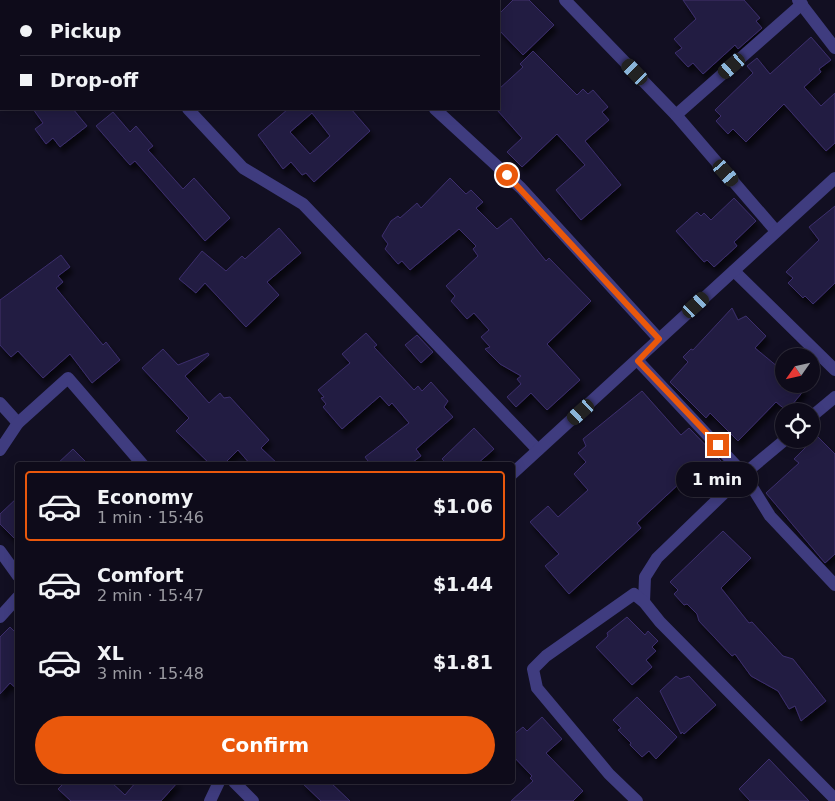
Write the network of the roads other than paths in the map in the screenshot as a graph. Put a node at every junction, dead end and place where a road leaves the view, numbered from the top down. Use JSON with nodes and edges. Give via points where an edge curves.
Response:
{"nodes":[{"id":1,"x":565,"y":0,"type":"edge"},
{"id":2,"x":800,"y":2,"type":"edge"},
{"id":3,"x":835,"y":48,"type":"edge"},
{"id":4,"x":189,"y":110,"type":"edge"},
{"id":5,"x":436,"y":110,"type":"edge"},
{"id":6,"x":676,"y":115,"type":"junction"},
{"id":7,"x":835,"y":178,"type":"edge"},
{"id":8,"x":776,"y":231,"type":"junction"},
{"id":9,"x":734,"y":271,"type":"junction"},
{"id":10,"x":659,"y":339,"type":"junction"},
{"id":11,"x":638,"y":361,"type":"junction"},
{"id":12,"x":835,"y":370,"type":"edge"},
{"id":13,"x":834,"y":400,"type":"edge"},
{"id":14,"x":0,"y":403,"type":"edge"},
{"id":15,"x":820,"y":410,"type":"edge"},
{"id":16,"x":18,"y":424,"type":"junction"},
{"id":17,"x":775,"y":448,"type":"edge"},
{"id":18,"x":0,"y":450,"type":"edge"},
{"id":19,"x":538,"y":450,"type":"junction"},
{"id":20,"x":140,"y":462,"type":"edge"},
{"id":21,"x":515,"y":471,"type":"edge"},
{"id":22,"x":744,"y":474,"type":"junction"},
{"id":23,"x":0,"y":551,"type":"edge"},
{"id":24,"x":15,"y":572,"type":"edge"},
{"id":25,"x":835,"y":585,"type":"edge"},
{"id":26,"x":15,"y":600,"type":"edge"},
{"id":27,"x":644,"y":602,"type":"junction"},
{"id":28,"x":0,"y":616,"type":"edge"},
{"id":29,"x":218,"y":784,"type":"edge"},
{"id":30,"x":236,"y":784,"type":"edge"},
{"id":31,"x":835,"y":799,"type":"edge"},
{"id":32,"x":210,"y":801,"type":"edge"},
{"id":33,"x":253,"y":801,"type":"edge"},
{"id":34,"x":637,"y":801,"type":"edge"}],
"edges":[{"from":1,"to":6,"type":"street"},
{"from":2,"to":3,"type":"street"},
{"from":2,"to":6,"type":"street"},
{"from":4,"to":19,"type":"street","via":[[244,168],[303,204]]},
{"from":5,"to":10,"type":"street","via":[[521,188]]},
{"from":6,"to":8,"type":"street"},
{"from":7,"to":8,"type":"street"},
{"from":8,"to":9,"type":"street"},
{"from":9,"to":10,"type":"street"},
{"from":9,"to":12,"type":"street"},
{"from":10,"to":11,"type":"street"},
{"from":11,"to":19,"type":"street"},
{"from":11,"to":22,"type":"street"},
{"from":13,"to":15,"type":"street"},
{"from":14,"to":16,"type":"street"},
{"from":16,"to":18,"type":"street"},
{"from":16,"to":20,"type":"street","via":[[68,378]]},
{"from":17,"to":22,"type":"street"},
{"from":19,"to":21,"type":"street"},
{"from":22,"to":25,"type":"street","via":[[770,516]]},
{"from":22,"to":27,"type":"street","via":[[657,558],[645,577]]},
{"from":23,"to":24,"type":"street"},
{"from":26,"to":28,"type":"street"},
{"from":27,"to":31,"type":"street"},
{"from":27,"to":34,"type":"street","via":[[634,594],[546,656],[533,669],[537,688],[609,774]]},
{"from":29,"to":32,"type":"street"},
{"from":30,"to":33,"type":"street"}]}
